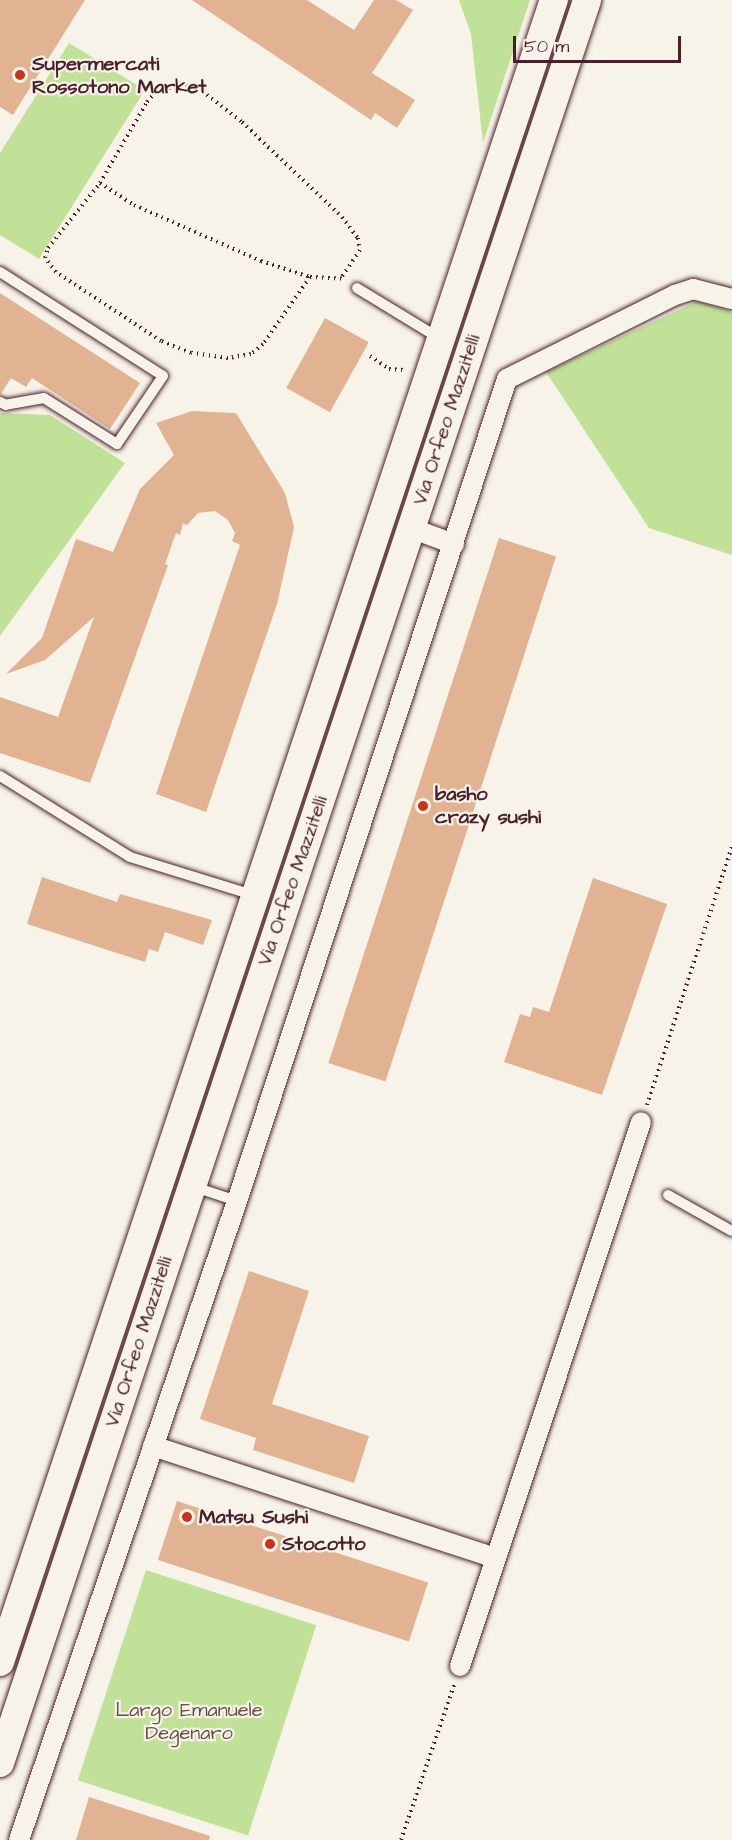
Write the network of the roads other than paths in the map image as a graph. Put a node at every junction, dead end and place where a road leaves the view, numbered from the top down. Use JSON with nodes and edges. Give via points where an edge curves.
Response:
{"nodes":[{"id":1,"x":554,"y":0,"type":"edge"},
{"id":2,"x":587,"y":0,"type":"edge"},
{"id":3,"x":0,"y":272,"type":"edge"},
{"id":4,"x":357,"y":288,"type":"road end"},
{"id":5,"x":732,"y":299,"type":"edge"},
{"id":6,"x":441,"y":339,"type":"junction"},
{"id":7,"x":0,"y":402,"type":"edge"},
{"id":8,"x":411,"y":528,"type":"junction"},
{"id":9,"x":454,"y":544,"type":"junction"},
{"id":10,"x":0,"y":776,"type":"edge"},
{"id":11,"x":289,"y":795,"type":"junction"},
{"id":12,"x":318,"y":805,"type":"junction"},
{"id":13,"x":270,"y":852,"type":"junction"},
{"id":14,"x":300,"y":861,"type":"junction"},
{"id":15,"x":256,"y":896,"type":"junction"},
{"id":16,"x":641,"y":1122,"type":"road end"},
{"id":17,"x":191,"y":1185,"type":"junction"},
{"id":18,"x":668,"y":1194,"type":"dead end"},
{"id":19,"x":237,"y":1201,"type":"junction"},
{"id":20,"x":732,"y":1231,"type":"edge"},
{"id":21,"x":153,"y":1446,"type":"junction"},
{"id":22,"x":495,"y":1558,"type":"junction"},
{"id":23,"x":18,"y":1612,"type":"junction"},
{"id":24,"x":46,"y":1622,"type":"junction"},
{"id":25,"x":0,"y":1662,"type":"edge"},
{"id":26,"x":460,"y":1666,"type":"road end"},
{"id":27,"x":13,"y":1676,"type":"edge"},
{"id":28,"x":0,"y":1763,"type":"edge"},
{"id":29,"x":19,"y":1840,"type":"edge"}],
"edges":[{"from":1,"to":6,"type":"main road","name":"Via Orfeo Mazzitelli"},
{"from":2,"to":8,"type":"main road","name":"Via Orfeo Mazzitelli"},
{"from":3,"to":7,"type":"lane","via":[[163,376],[117,444],[44,398],[6,405]]},
{"from":4,"to":6,"type":"lane"},
{"from":5,"to":9,"type":"street","via":[[693,288],[507,379]]},
{"from":6,"to":11,"type":"main road","name":"Via Orfeo Mazzitelli"},
{"from":8,"to":9,"type":"street"},
{"from":8,"to":12,"type":"main road","name":"Via Orfeo Mazzitelli"},
{"from":9,"to":19,"type":"street"},
{"from":10,"to":15,"type":"lane","via":[[129,857]]},
{"from":11,"to":12,"type":"main road","via":[[308,806]]},
{"from":11,"to":13,"type":"main road","name":"Via Orfeo Mazzitelli"},
{"from":12,"to":14,"type":"main road","name":"Via Orfeo Mazzitelli"},
{"from":13,"to":14,"type":"main road"},
{"from":13,"to":15,"type":"main road","name":"Via Orfeo Mazzitelli"},
{"from":14,"to":17,"type":"main road","name":"Via Orfeo Mazzitelli"},
{"from":15,"to":23,"type":"main road","name":"Via Orfeo Mazzitelli"},
{"from":16,"to":22,"type":"street"},
{"from":17,"to":19,"type":"lane"},
{"from":17,"to":24,"type":"main road","name":"Via Orfeo Mazzitelli"},
{"from":18,"to":20,"type":"lane"},
{"from":19,"to":21,"type":"street"},
{"from":21,"to":22,"type":"street"},
{"from":21,"to":29,"type":"street"},
{"from":22,"to":26,"type":"street"},
{"from":23,"to":24,"type":"main road","via":[[32,1622]]},
{"from":23,"to":25,"type":"main road","name":"Via Orfeo Mazzitelli"},
{"from":24,"to":27,"type":"main road","name":"Via Orfeo Mazzitelli"},
{"from":27,"to":28,"type":"main road","name":"Via Orfeo Mazzitelli"}]}
